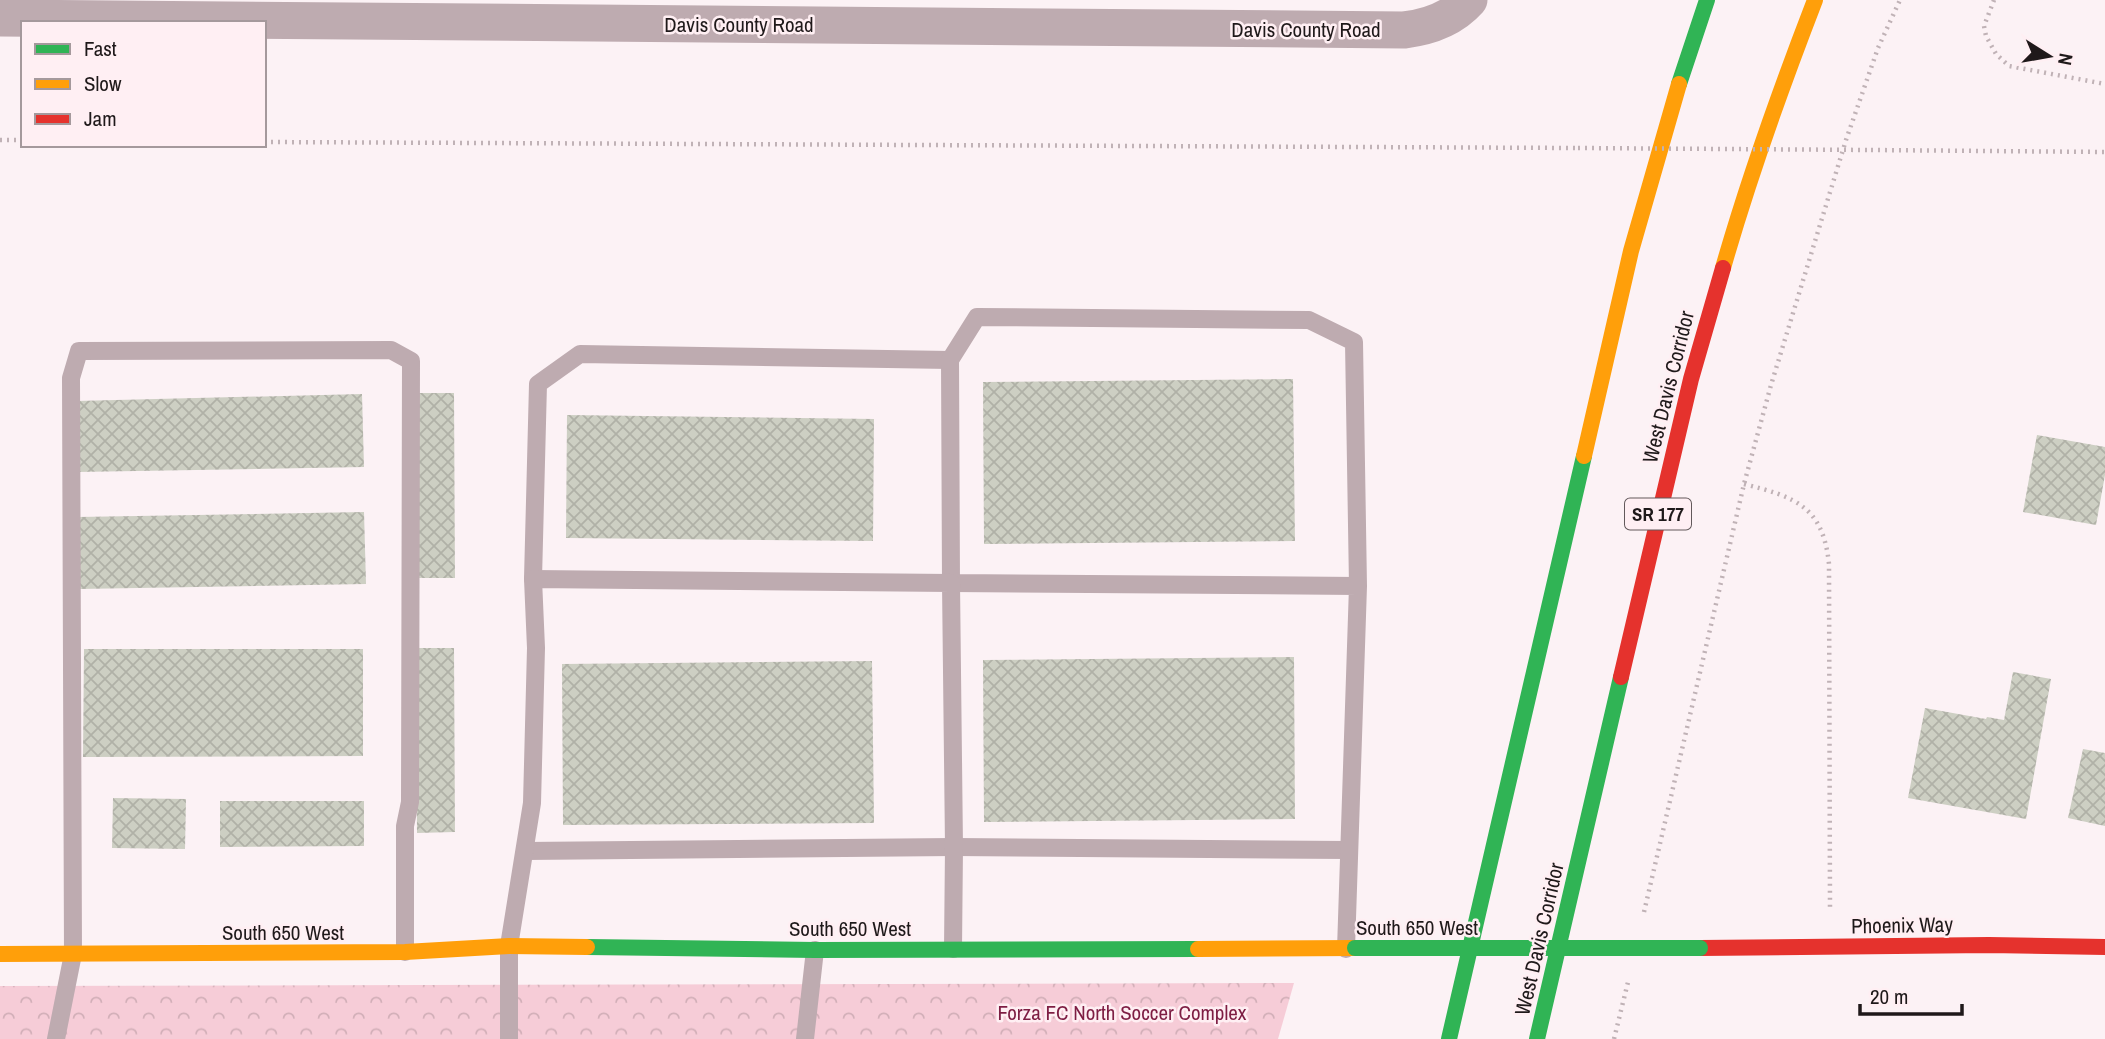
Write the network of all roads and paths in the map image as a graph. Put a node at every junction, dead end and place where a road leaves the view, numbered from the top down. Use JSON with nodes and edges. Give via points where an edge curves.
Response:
{"nodes":[{"id":1,"x":1469,"y":0,"type":"edge"},
{"id":2,"x":1707,"y":0,"type":"edge"},
{"id":3,"x":1815,"y":0,"type":"edge"},
{"id":4,"x":1900,"y":0,"type":"edge"},
{"id":5,"x":1994,"y":0,"type":"edge"},
{"id":6,"x":0,"y":18,"type":"edge"},
{"id":7,"x":2105,"y":84,"type":"edge"},
{"id":8,"x":0,"y":140,"type":"edge"},
{"id":9,"x":21,"y":140,"type":"edge"},
{"id":10,"x":266,"y":142,"type":"edge"},
{"id":11,"x":2105,"y":152,"type":"edge"},
{"id":12,"x":950,"y":360,"type":"junction"},
{"id":13,"x":1744,"y":484,"type":"junction"},
{"id":14,"x":533,"y":579,"type":"junction"},
{"id":15,"x":951,"y":583,"type":"junction"},
{"id":16,"x":1358,"y":586,"type":"junction"},
{"id":17,"x":954,"y":847,"type":"junction"},
{"id":18,"x":1348,"y":850,"type":"junction"},
{"id":19,"x":525,"y":851,"type":"junction"},
{"id":20,"x":1645,"y":908,"type":"dead end"},
{"id":21,"x":509,"y":946,"type":"junction"},
{"id":22,"x":1830,"y":947,"type":"junction"},
{"id":23,"x":2105,"y":947,"type":"edge"},
{"id":24,"x":1351,"y":948,"type":"junction"},
{"id":25,"x":1700,"y":948,"type":"joint"},
{"id":26,"x":953,"y":949,"type":"junction"},
{"id":27,"x":815,"y":950,"type":"junction"},
{"id":28,"x":405,"y":952,"type":"junction"},
{"id":29,"x":0,"y":954,"type":"edge"},
{"id":30,"x":73,"y":954,"type":"junction"},
{"id":31,"x":1624,"y":996,"type":"dead end"},
{"id":32,"x":56,"y":1039,"type":"edge"},
{"id":33,"x":509,"y":1039,"type":"edge"},
{"id":34,"x":805,"y":1039,"type":"edge"},
{"id":35,"x":1449,"y":1039,"type":"edge"},
{"id":36,"x":1537,"y":1039,"type":"edge"},
{"id":37,"x":1614,"y":1039,"type":"edge"}],
"edges":[{"from":1,"to":6,"type":"street","name":"Davis County Road","via":[[1438,22],[1404,30]]},
{"from":2,"to":35,"type":"main road","via":[[1631,251]]},
{"from":3,"to":36,"type":"main road","name":"West Davis Corridor","number":"SR 177","via":[[1743,198],[1697,357]]},
{"from":4,"to":13,"type":"path","via":[[1878,48],[1838,166]]},
{"from":5,"to":7,"type":"path","via":[[1984,26],[1986,36],[2009,66]]},
{"from":8,"to":9,"type":"path"},
{"from":10,"to":11,"type":"path","bridge":true},
{"from":12,"to":14,"type":"lane","via":[[580,354],[538,384]]},
{"from":12,"to":15,"type":"lane"},
{"from":12,"to":16,"type":"lane","via":[[977,317],[1309,320],[1354,342]]},
{"from":13,"to":20,"type":"path"},
{"from":13,"to":22,"type":"path","via":[[1776,492],[1801,505],[1812,514],[1827,546]]},
{"from":14,"to":15,"type":"lane"},
{"from":14,"to":19,"type":"lane","via":[[532,803]]},
{"from":15,"to":16,"type":"lane"},
{"from":15,"to":17,"type":"lane"},
{"from":16,"to":18,"type":"lane"},
{"from":17,"to":18,"type":"lane"},
{"from":17,"to":19,"type":"lane"},
{"from":17,"to":26,"type":"lane"},
{"from":18,"to":24,"type":"lane"},
{"from":19,"to":21,"type":"lane"},
{"from":21,"to":27,"type":"main road","name":"South 650 West"},
{"from":21,"to":28,"type":"main road","name":"South 650 West"},
{"from":21,"to":33,"type":"lane"},
{"from":22,"to":23,"type":"main road","name":"Phoenix Way"},
{"from":22,"to":25,"type":"main road","name":"Phoenix Way"},
{"from":24,"to":25,"type":"main road","name":"South 650 West","bridge":true},
{"from":24,"to":26,"type":"main road","name":"South 650 West"},
{"from":26,"to":27,"type":"main road","name":"South 650 West"},
{"from":27,"to":34,"type":"lane"},
{"from":28,"to":30,"type":"main road","name":"South 650 West"},
{"from":28,"to":30,"type":"lane","via":[[411,361],[391,350],[79,351],[71,378]]},
{"from":29,"to":30,"type":"main road","name":"South 650 West"},
{"from":30,"to":32,"type":"lane"},
{"from":31,"to":37,"type":"path"}]}
